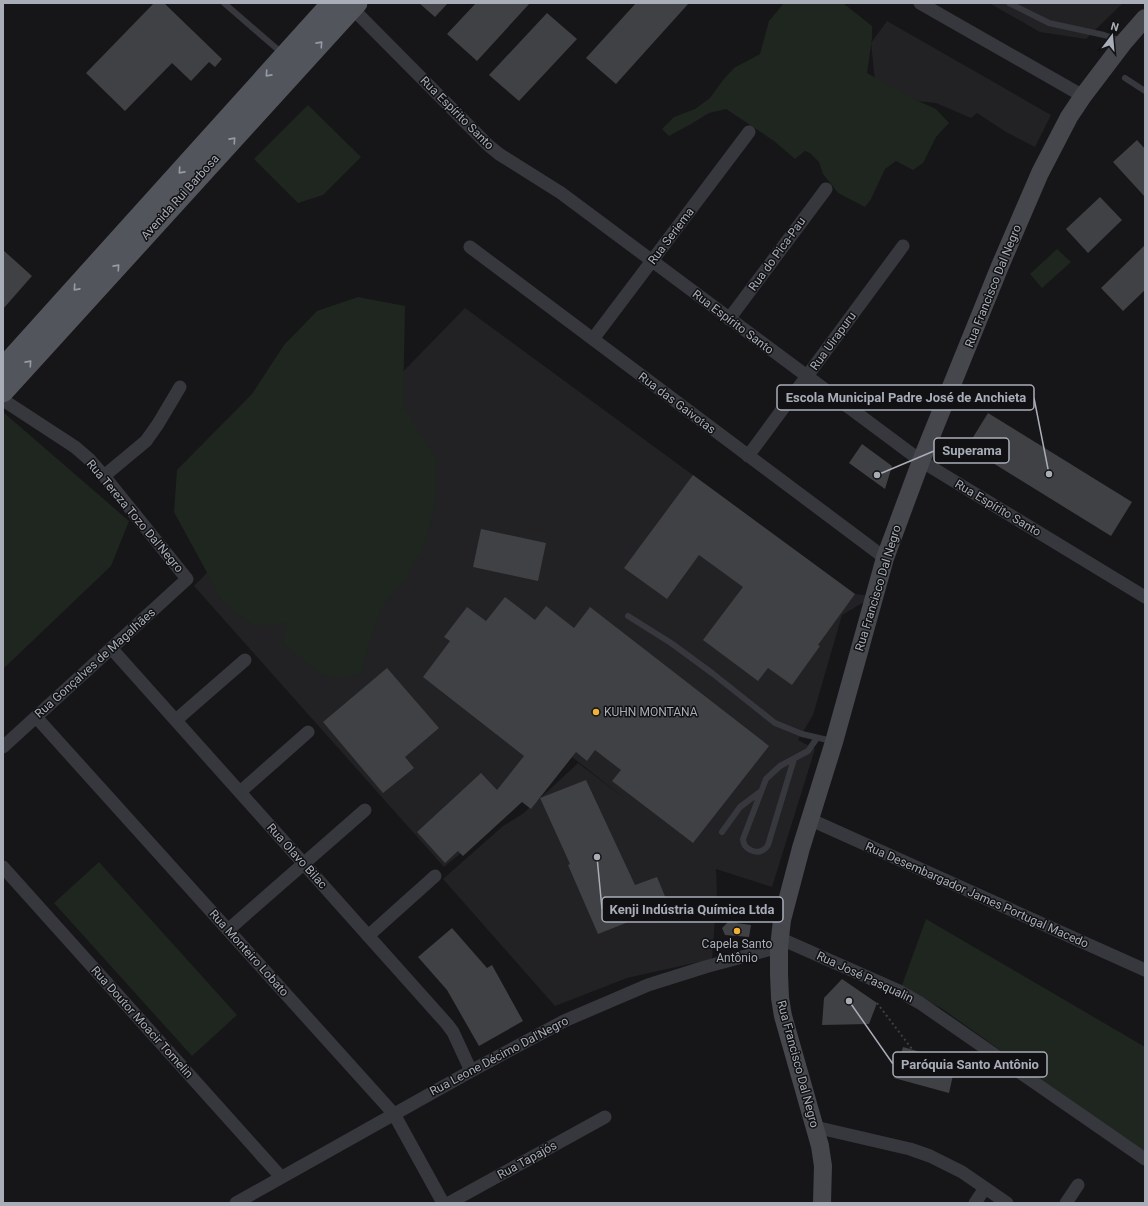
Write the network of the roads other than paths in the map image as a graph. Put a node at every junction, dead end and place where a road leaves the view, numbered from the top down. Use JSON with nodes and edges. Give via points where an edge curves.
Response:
{"nodes":[{"id":1,"x":224,"y":3,"type":"edge"},
{"id":2,"x":332,"y":3,"type":"edge"},
{"id":3,"x":920,"y":3,"type":"edge"},
{"id":4,"x":1009,"y":3,"type":"edge"},
{"id":5,"x":355,"y":5,"type":"edge"},
{"id":6,"x":1145,"y":18,"type":"edge"},
{"id":7,"x":1124,"y":42,"type":"junction"},
{"id":8,"x":284,"y":56,"type":"junction"},
{"id":9,"x":1125,"y":78,"type":"dead end"},
{"id":10,"x":1145,"y":91,"type":"edge"},
{"id":11,"x":1082,"y":96,"type":"junction"},
{"id":12,"x":749,"y":132,"type":"dead end"},
{"id":13,"x":826,"y":188,"type":"dead end"},
{"id":14,"x":903,"y":246,"type":"dead end"},
{"id":15,"x":470,"y":247,"type":"dead end"},
{"id":16,"x":652,"y":261,"type":"junction"},
{"id":17,"x":729,"y":319,"type":"junction"},
{"id":18,"x":593,"y":339,"type":"junction"},
{"id":19,"x":3,"y":368,"type":"edge"},
{"id":20,"x":806,"y":377,"type":"junction"},
{"id":21,"x":180,"y":387,"type":"dead end"},
{"id":22,"x":3,"y":392,"type":"edge"},
{"id":23,"x":3,"y":400,"type":"edge"},
{"id":24,"x":748,"y":456,"type":"junction"},
{"id":25,"x":921,"y":461,"type":"junction"},
{"id":26,"x":104,"y":476,"type":"junction"},
{"id":27,"x":885,"y":558,"type":"junction"},
{"id":28,"x":187,"y":580,"type":"joint"},
{"id":29,"x":1145,"y":597,"type":"edge"},
{"id":30,"x":628,"y":616,"type":"dead end"},
{"id":31,"x":111,"y":648,"type":"junction"},
{"id":32,"x":245,"y":660,"type":"dead end"},
{"id":33,"x":36,"y":717,"type":"junction"},
{"id":34,"x":176,"y":720,"type":"junction"},
{"id":35,"x":308,"y":732,"type":"dead end"},
{"id":36,"x":826,"y":740,"type":"junction"},
{"id":37,"x":3,"y":747,"type":"edge"},
{"id":38,"x":794,"y":759,"type":"junction"},
{"id":39,"x":240,"y":792,"type":"junction"},
{"id":40,"x":760,"y":792,"type":"junction"},
{"id":41,"x":365,"y":810,"type":"dead end"},
{"id":42,"x":809,"y":819,"type":"junction"},
{"id":43,"x":722,"y":832,"type":"dead end"},
{"id":44,"x":304,"y":864,"type":"junction"},
{"id":45,"x":3,"y":867,"type":"edge"},
{"id":46,"x":435,"y":876,"type":"dead end"},
{"id":47,"x":228,"y":930,"type":"junction"},
{"id":48,"x":368,"y":936,"type":"junction"},
{"id":49,"x":779,"y":943,"type":"junction"},
{"id":50,"x":1145,"y":970,"type":"edge"},
{"id":51,"x":471,"y":1071,"type":"junction"},
{"id":52,"x":394,"y":1114,"type":"junction"},
{"id":53,"x":605,"y":1117,"type":"dead end"},
{"id":54,"x":815,"y":1127,"type":"junction"},
{"id":55,"x":1145,"y":1159,"type":"edge"},
{"id":56,"x":281,"y":1177,"type":"junction"},
{"id":57,"x":1078,"y":1185,"type":"dead end"},
{"id":58,"x":986,"y":1188,"type":"junction"},
{"id":59,"x":236,"y":1203,"type":"edge"},
{"id":60,"x":443,"y":1203,"type":"edge"},
{"id":61,"x":449,"y":1203,"type":"edge"},
{"id":62,"x":822,"y":1203,"type":"edge"},
{"id":63,"x":975,"y":1203,"type":"edge"},
{"id":64,"x":1007,"y":1203,"type":"edge"},
{"id":65,"x":1066,"y":1203,"type":"edge"}],
"edges":[{"from":1,"to":8,"type":"lane"},
{"from":2,"to":8,"type":"main road","name":"Avenida Rui Barbosa"},
{"from":3,"to":11,"type":"street"},
{"from":4,"to":7,"type":"lane","via":[[1049,23]]},
{"from":5,"to":16,"type":"street","name":"Rua Espírito Santo","via":[[488,145],[560,193]]},
{"from":22,"to":5,"type":"main road","name":"Avenida Rui Barbosa","one_way":true},
{"from":6,"to":7,"type":"street","name":"Rua Francisco Dal Negro"},
{"from":7,"to":11,"type":"street","name":"Rua Francisco Dal Negro"},
{"from":8,"to":19,"type":"main road","name":"Avenida Rui Barbosa","one_way":true},
{"from":9,"to":10,"type":"lane"},
{"from":11,"to":25,"type":"street","name":"Rua Francisco Dal Negro","via":[[1040,173]]},
{"from":12,"to":16,"type":"street","name":"Rua Seriema"},
{"from":13,"to":17,"type":"street","name":"Rua do Pica-Pau"},
{"from":14,"to":20,"type":"street","name":"Rua Uirapuru"},
{"from":15,"to":18,"type":"street","name":"Rua das Gaivotas"},
{"from":16,"to":17,"type":"street","name":"Rua Espírito Santo"},
{"from":16,"to":18,"type":"street","name":"Rua Seriema"},
{"from":17,"to":20,"type":"street","name":"Rua Espírito Santo"},
{"from":18,"to":24,"type":"street","name":"Rua das Gaivotas"},
{"from":20,"to":24,"type":"street","name":"Rua Uirapuru"},
{"from":20,"to":25,"type":"street","name":"Rua Espírito Santo"},
{"from":21,"to":26,"type":"street","via":[[146,441]]},
{"from":23,"to":26,"type":"street","name":"Rua Tereza Tozo Dal'Negro","via":[[75,447]]},
{"from":24,"to":27,"type":"street","name":"Rua das Gaivotas"},
{"from":25,"to":27,"type":"street","name":"Rua Francisco Dal Negro"},
{"from":25,"to":29,"type":"street","name":"Rua Espírito Santo"},
{"from":26,"to":28,"type":"street","name":"Rua Tereza Tozo Dal'Negro"},
{"from":27,"to":36,"type":"street","name":"Rua Francisco Dal Negro"},
{"from":28,"to":31,"type":"street","name":"Rua Gonçalves de Magalhães"},
{"from":30,"to":36,"type":"lane","via":[[671,643],[775,723]]},
{"from":31,"to":33,"type":"street","name":"Rua Gonçalves de Magalhães"},
{"from":31,"to":34,"type":"street","name":"Rua Olavo Bilac"},
{"from":32,"to":34,"type":"street"},
{"from":33,"to":37,"type":"street","name":"Rua Gonçalves de Magalhães"},
{"from":33,"to":47,"type":"street","name":"Rua Monteiro Lobato"},
{"from":34,"to":39,"type":"street","name":"Rua Olavo Bilac"},
{"from":35,"to":39,"type":"street"},
{"from":36,"to":38,"type":"lane"},
{"from":36,"to":42,"type":"street","name":"Rua Francisco Dal Negro"},
{"from":38,"to":40,"type":"lane","via":[[780,766],[766,779]]},
{"from":38,"to":40,"type":"lane","via":[[768,845],[763,850],[756,851],[745,847],[743,839]]},
{"from":39,"to":44,"type":"street","name":"Rua Olavo Bilac"},
{"from":40,"to":43,"type":"lane","via":[[740,807]]},
{"from":41,"to":44,"type":"street"},
{"from":42,"to":49,"type":"street","name":"Rua Francisco Dal Negro","via":[[790,886]]},
{"from":42,"to":50,"type":"street","name":"Rua Desembargador James Portugal Macedo"},
{"from":44,"to":47,"type":"street"},
{"from":44,"to":48,"type":"street","name":"Rua Olavo Bilac"},
{"from":45,"to":56,"type":"street","name":"Rua Doutor Moacir Tomelin"},
{"from":46,"to":48,"type":"street"},
{"from":47,"to":52,"type":"street","name":"Rua Monteiro Lobato"},
{"from":48,"to":51,"type":"street","name":"Rua Olavo Bilac","via":[[447,1024]]},
{"from":49,"to":51,"type":"street","name":"Rua Leone Décimo Dal'Negro","via":[[642,988],[564,1021]]},
{"from":49,"to":54,"type":"street","name":"Rua Francisco Dal Negro","via":[[782,1016]]},
{"from":49,"to":55,"type":"street","name":"Rua José Pasqualin","via":[[899,991],[920,1003]]},
{"from":51,"to":52,"type":"street","name":"Rua Leone Décimo Dal'Negro"},
{"from":52,"to":56,"type":"street","name":"Rua Leone Décimo Dal'Negro"},
{"from":52,"to":60,"type":"street","name":"Rua Monteiro Lobato"},
{"from":53,"to":61,"type":"street","name":"Rua Tapajós"},
{"from":54,"to":58,"type":"street","via":[[930,1156]]},
{"from":54,"to":62,"type":"street","name":"Rua Francisco Dal Negro","via":[[823,1166]]},
{"from":56,"to":59,"type":"street","name":"Rua Leone Décimo Dal'Negro"},
{"from":57,"to":65,"type":"street"},
{"from":58,"to":63,"type":"street"},
{"from":58,"to":64,"type":"street"}]}
